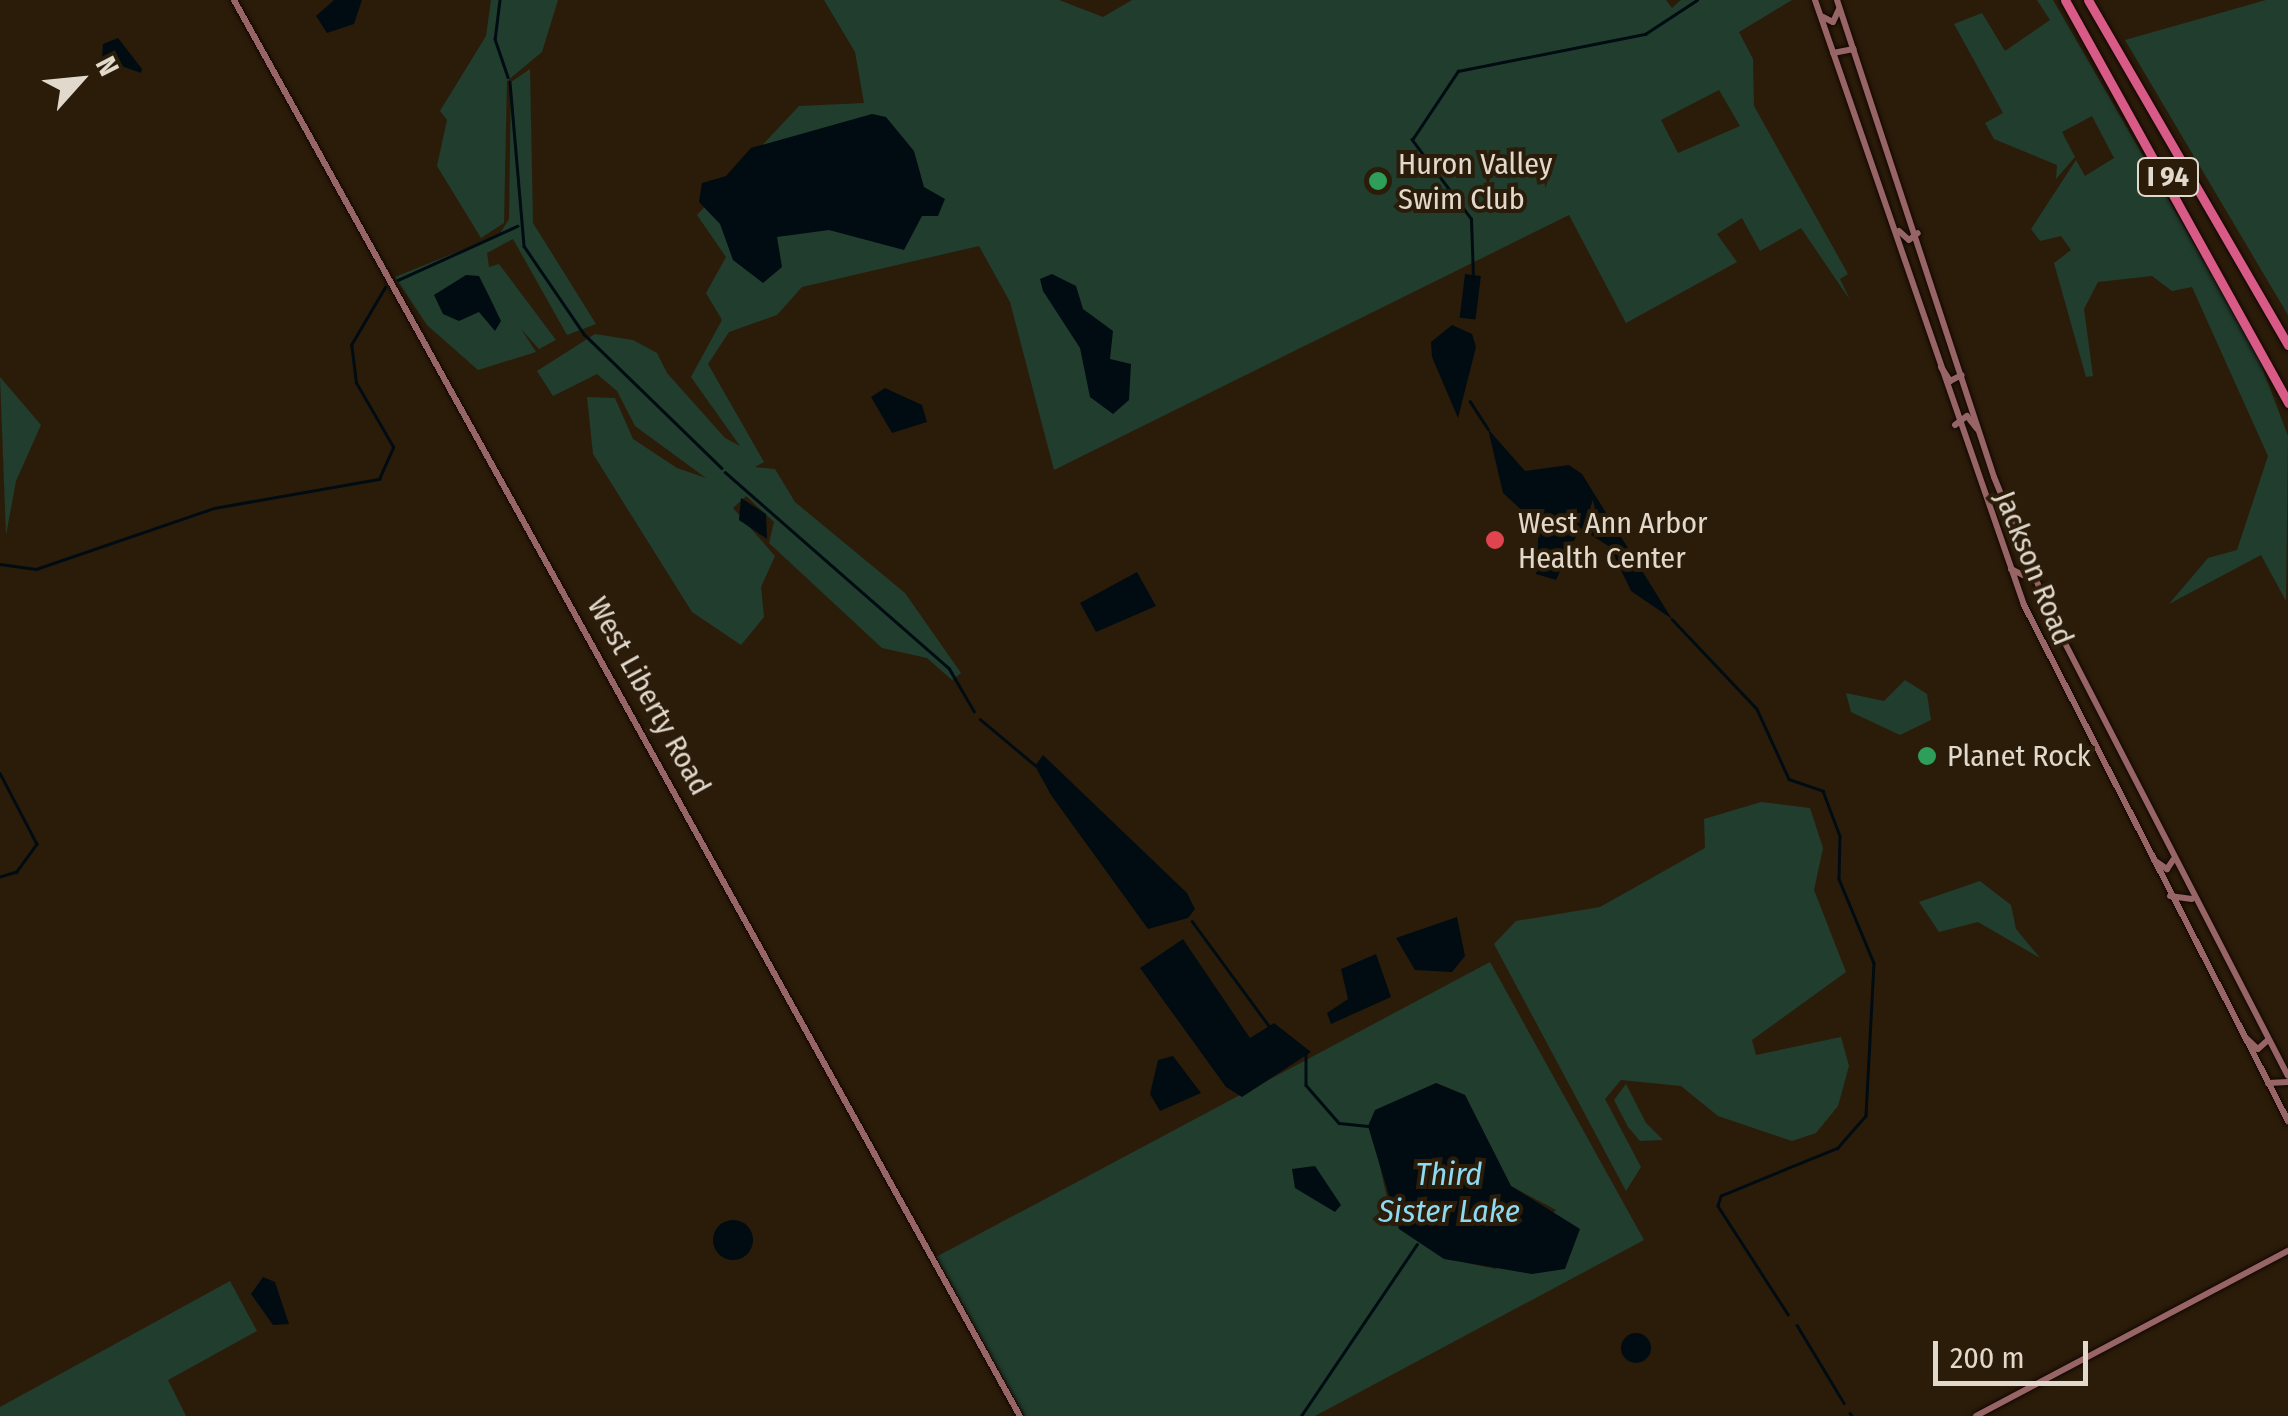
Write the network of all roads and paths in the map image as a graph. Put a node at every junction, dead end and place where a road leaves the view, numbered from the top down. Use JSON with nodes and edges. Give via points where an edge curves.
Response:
{"nodes":[{"id":1,"x":234,"y":0,"type":"edge"},
{"id":2,"x":1815,"y":0,"type":"edge"},
{"id":3,"x":2065,"y":0,"type":"edge"},
{"id":4,"x":2088,"y":0,"type":"edge"},
{"id":5,"x":1838,"y":4,"type":"edge"},
{"id":6,"x":1818,"y":12,"type":"junction"},
{"id":7,"x":1854,"y":50,"type":"junction"},
{"id":8,"x":1833,"y":53,"type":"junction"},
{"id":9,"x":1894,"y":221,"type":"junction"},
{"id":10,"x":1918,"y":232,"type":"junction"},
{"id":11,"x":2288,"y":345,"type":"edge"},
{"id":12,"x":1933,"y":352,"type":"junction"},
{"id":13,"x":1962,"y":374,"type":"junction"},
{"id":14,"x":2288,"y":403,"type":"edge"},
{"id":15,"x":1955,"y":426,"type":"junction"},
{"id":16,"x":1982,"y":438,"type":"junction"},
{"id":17,"x":2007,"y":564,"type":"junction"},
{"id":18,"x":2030,"y":567,"type":"junction"},
{"id":19,"x":2039,"y":640,"type":"junction"},
{"id":20,"x":2067,"y":653,"type":"junction"},
{"id":21,"x":2146,"y":851,"type":"junction"},
{"id":22,"x":2173,"y":860,"type":"junction"},
{"id":23,"x":2170,"y":896,"type":"junction"},
{"id":24,"x":2199,"y":908,"type":"junction"},
{"id":25,"x":2239,"y":1029,"type":"junction"},
{"id":26,"x":2268,"y":1038,"type":"junction"},
{"id":27,"x":2288,"y":1079,"type":"edge"},
{"id":28,"x":2268,"y":1083,"type":"junction"},
{"id":29,"x":2288,"y":1121,"type":"edge"},
{"id":30,"x":2288,"y":1251,"type":"edge"},
{"id":31,"x":1020,"y":1416,"type":"edge"},
{"id":32,"x":1976,"y":1416,"type":"edge"}],
"edges":[{"from":1,"to":31,"type":"main road","name":"West Liberty Road"},
{"from":2,"to":6,"type":"main road","name":"Jackson Road"},
{"from":3,"to":14,"type":"highway","number":"I 94"},
{"from":4,"to":11,"type":"highway","number":"I 94"},
{"from":5,"to":6,"type":"main road","via":[[1833,22]]},
{"from":5,"to":7,"type":"main road","name":"Jackson Road"},
{"from":6,"to":8,"type":"main road","name":"Jackson Road"},
{"from":7,"to":8,"type":"main road"},
{"from":7,"to":10,"type":"main road","name":"Jackson Road"},
{"from":8,"to":9,"type":"main road","name":"Jackson Road"},
{"from":9,"to":10,"type":"main road","via":[[1906,240]]},
{"from":9,"to":12,"type":"main road","name":"Jackson Road"},
{"from":10,"to":13,"type":"main road","name":"Jackson Road"},
{"from":12,"to":13,"type":"main road","via":[[1950,381]]},
{"from":12,"to":15,"type":"main road","name":"Jackson Road"},
{"from":13,"to":16,"type":"main road","name":"Jackson Road"},
{"from":15,"to":16,"type":"main road","via":[[1966,416]]},
{"from":15,"to":17,"type":"main road","name":"Jackson Road"},
{"from":16,"to":18,"type":"main road","name":"Jackson Road"},
{"from":17,"to":18,"type":"main road","via":[[2019,575]]},
{"from":17,"to":19,"type":"main road","name":"Jackson Road"},
{"from":18,"to":20,"type":"main road","name":"Jackson Road"},
{"from":19,"to":20,"type":"main road","via":[[2050,626]]},
{"from":19,"to":21,"type":"main road","name":"Jackson Road"},
{"from":20,"to":22,"type":"main road","name":"Jackson Road"},
{"from":21,"to":22,"type":"main road","via":[[2163,868]]},
{"from":21,"to":23,"type":"main road","name":"Jackson Road"},
{"from":22,"to":24,"type":"main road","name":"Jackson Road"},
{"from":23,"to":24,"type":"main road","via":[[2184,892]]},
{"from":23,"to":25,"type":"main road","name":"Jackson Road"},
{"from":24,"to":26,"type":"main road","name":"Jackson Road"},
{"from":25,"to":26,"type":"main road","via":[[2258,1049]]},
{"from":25,"to":28,"type":"main road","name":"Jackson Road"},
{"from":26,"to":27,"type":"main road","name":"Jackson Road"},
{"from":27,"to":28,"type":"main road"},
{"from":28,"to":29,"type":"main road","name":"Jackson Road"},
{"from":30,"to":32,"type":"main road"}]}
